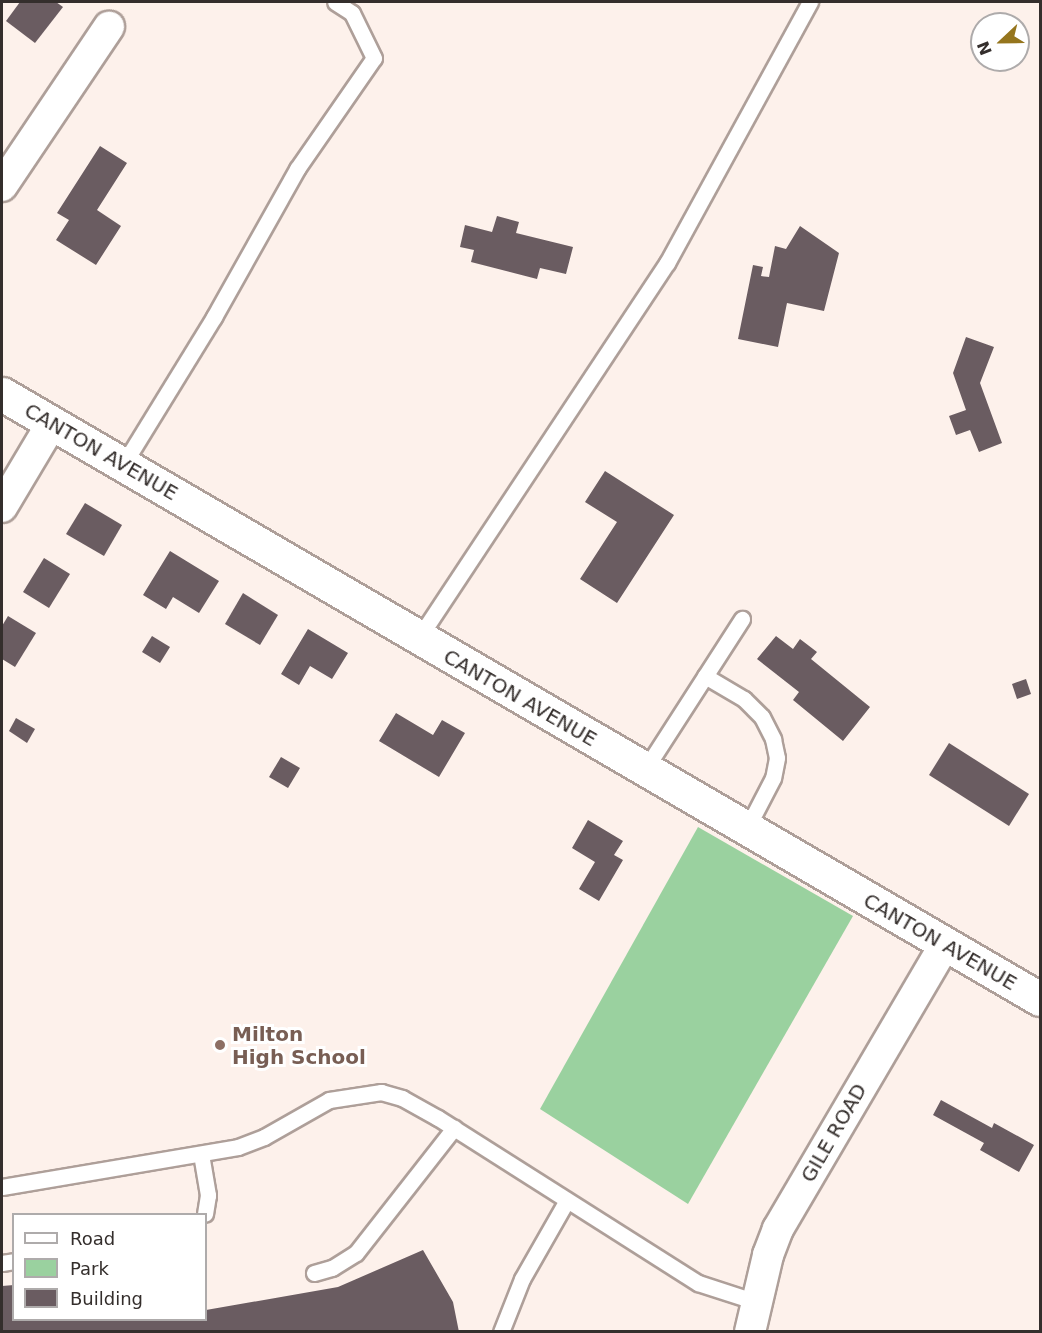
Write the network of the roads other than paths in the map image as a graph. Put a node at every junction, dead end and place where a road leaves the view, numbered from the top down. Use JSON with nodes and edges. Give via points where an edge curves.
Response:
{"nodes":[{"id":1,"x":335,"y":2,"type":"edge"},
{"id":2,"x":810,"y":2,"type":"edge"},
{"id":3,"x":109,"y":27,"type":"dead end"},
{"id":4,"x":2,"y":186,"type":"edge"},
{"id":5,"x":2,"y":394,"type":"edge"},
{"id":6,"x":52,"y":423,"type":"junction"},
{"id":7,"x":123,"y":465,"type":"junction"},
{"id":8,"x":2,"y":507,"type":"edge"},
{"id":9,"x":741,"y":619,"type":"dead end"},
{"id":10,"x":418,"y":639,"type":"junction"},
{"id":11,"x":705,"y":676,"type":"junction"},
{"id":12,"x":644,"y":771,"type":"junction"},
{"id":13,"x":746,"y":830,"type":"junction"},
{"id":14,"x":944,"y":946,"type":"junction"},
{"id":15,"x":1041,"y":999,"type":"edge"},
{"id":16,"x":454,"y":1128,"type":"junction"},
{"id":17,"x":201,"y":1154,"type":"junction"},
{"id":18,"x":2,"y":1187,"type":"edge"},
{"id":19,"x":567,"y":1202,"type":"junction"},
{"id":20,"x":205,"y":1213,"type":"edge"},
{"id":21,"x":314,"y":1273,"type":"dead end"},
{"id":22,"x":757,"y":1302,"type":"junction"},
{"id":23,"x":501,"y":1332,"type":"edge"},
{"id":24,"x":750,"y":1332,"type":"edge"}],
"edges":[{"from":1,"to":7,"type":"lane","via":[[352,13],[374,58],[297,169],[214,317]]},
{"from":2,"to":10,"type":"lane","via":[[673,254]]},
{"from":3,"to":4,"type":"street"},
{"from":5,"to":6,"type":"main road","name":"CANTON AVENUE"},
{"from":6,"to":7,"type":"main road","name":"CANTON AVENUE"},
{"from":6,"to":8,"type":"street"},
{"from":7,"to":10,"type":"main road","name":"CANTON AVENUE"},
{"from":9,"to":11,"type":"lane"},
{"from":10,"to":12,"type":"main road","name":"CANTON AVENUE"},
{"from":11,"to":12,"type":"lane"},
{"from":11,"to":13,"type":"lane","via":[[744,699],[762,717],[773,739],[777,758],[773,778]]},
{"from":12,"to":13,"type":"main road","name":"CANTON AVENUE"},
{"from":13,"to":14,"type":"main road","name":"CANTON AVENUE"},
{"from":14,"to":15,"type":"main road","name":"CANTON AVENUE"},
{"from":14,"to":22,"type":"street","name":"GILE ROAD","via":[[786,1215],[768,1255]]},
{"from":16,"to":17,"type":"lane","via":[[402,1098],[370,1092],[316,1105],[255,1142]]},
{"from":16,"to":19,"type":"lane"},
{"from":16,"to":21,"type":"lane","via":[[356,1253],[333,1268]]},
{"from":17,"to":18,"type":"lane"},
{"from":17,"to":20,"type":"lane","via":[[208,1195]]},
{"from":19,"to":22,"type":"lane","via":[[698,1283]]},
{"from":19,"to":23,"type":"lane","via":[[522,1279]]},
{"from":22,"to":24,"type":"street","name":"GILE ROAD"}]}
